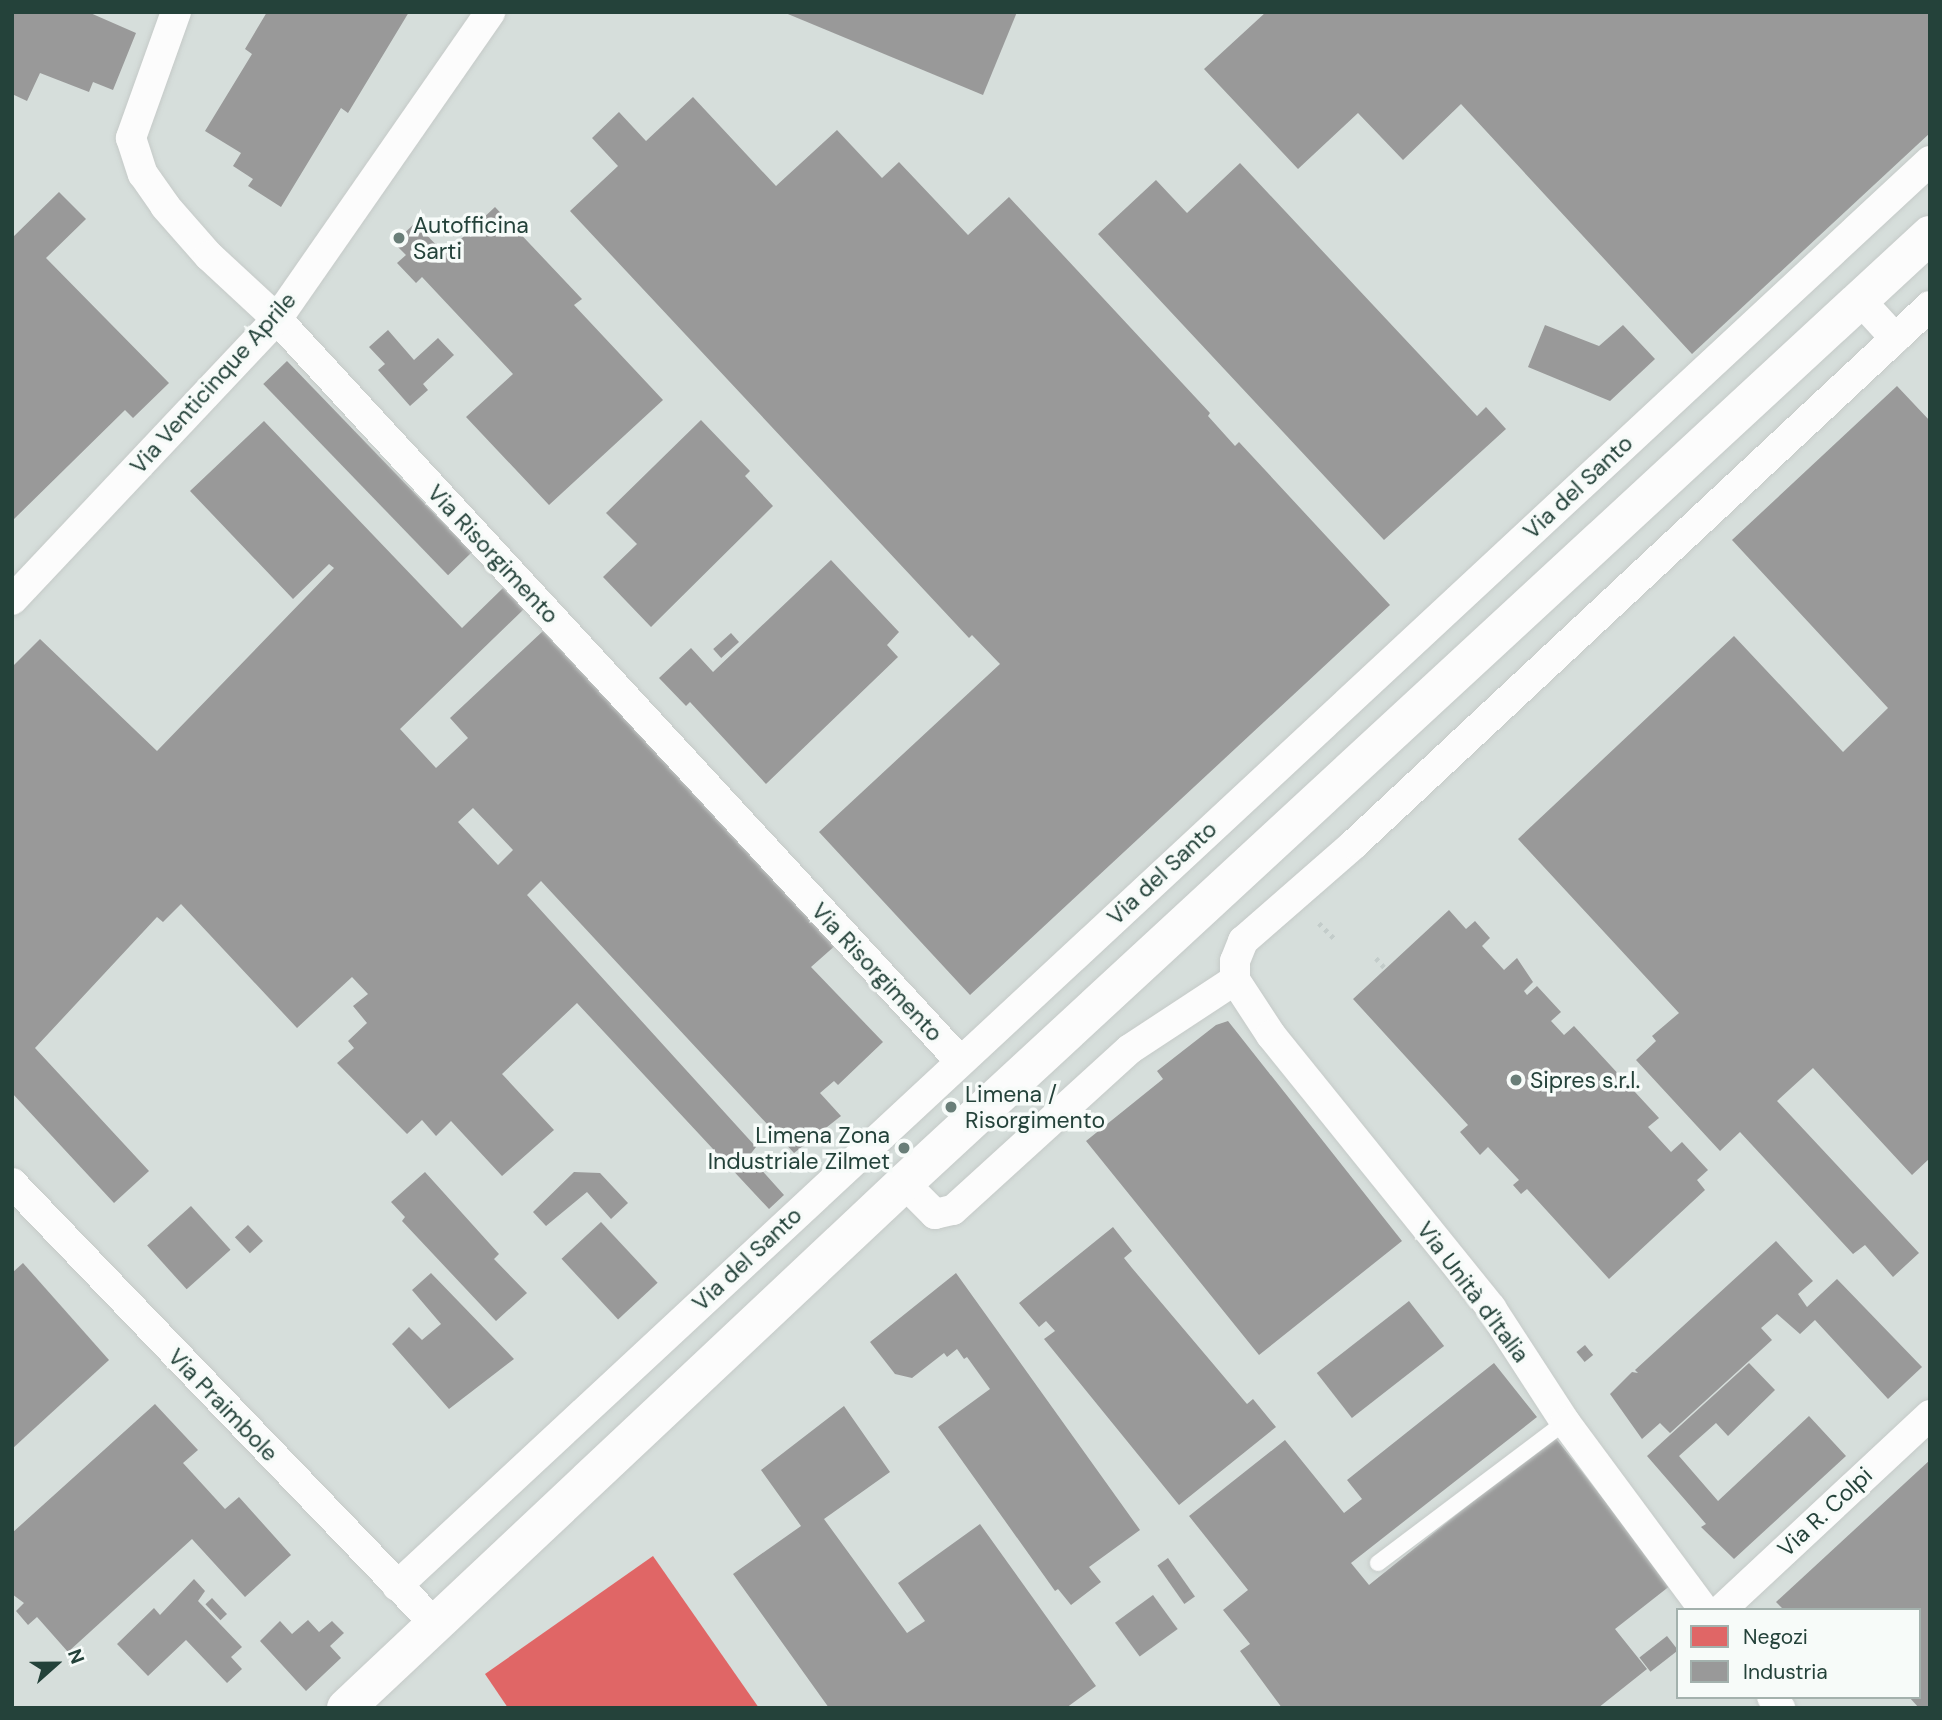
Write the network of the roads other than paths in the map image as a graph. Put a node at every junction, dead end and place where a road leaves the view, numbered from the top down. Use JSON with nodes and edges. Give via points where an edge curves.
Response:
{"nodes":[{"id":1,"x":176,"y":12,"type":"edge"},
{"id":2,"x":490,"y":12,"type":"edge"},
{"id":3,"x":1930,"y":161,"type":"edge"},
{"id":4,"x":1930,"y":235,"type":"edge"},
{"id":5,"x":1860,"y":300,"type":"junction"},
{"id":6,"x":1930,"y":306,"type":"edge"},
{"id":7,"x":277,"y":319,"type":"junction"},
{"id":8,"x":1895,"y":338,"type":"junction"},
{"id":9,"x":12,"y":600,"type":"edge"},
{"id":10,"x":1235,"y":980,"type":"junction"},
{"id":11,"x":960,"y":1061,"type":"junction"},
{"id":12,"x":12,"y":1183,"type":"edge"},
{"id":13,"x":904,"y":1183,"type":"junction"},
{"id":14,"x":1930,"y":1415,"type":"edge"},
{"id":15,"x":1565,"y":1422,"type":"junction"},
{"id":16,"x":1378,"y":1563,"type":"dead end"},
{"id":17,"x":397,"y":1586,"type":"junction"},
{"id":18,"x":1703,"y":1608,"type":"edge"},
{"id":19,"x":1723,"y":1608,"type":"edge"},
{"id":20,"x":436,"y":1625,"type":"junction"},
{"id":21,"x":346,"y":1708,"type":"edge"}],
"edges":[{"from":1,"to":7,"type":"street","name":"Via Risorgimento","via":[[131,138],[143,174],[209,256]]},
{"from":2,"to":7,"type":"street","name":"Via Venticinque Aprile"},
{"from":3,"to":11,"type":"street","name":"Via del Santo"},
{"from":4,"to":5,"type":"street"},
{"from":5,"to":8,"type":"street"},
{"from":5,"to":13,"type":"street"},
{"from":6,"to":8,"type":"street"},
{"from":7,"to":9,"type":"street","name":"Via Venticinque Aprile"},
{"from":7,"to":11,"type":"street","name":"Via Risorgimento"},
{"from":8,"to":10,"type":"street","via":[[1354,844],[1243,941],[1235,961]]},
{"from":10,"to":13,"type":"street","via":[[1130,1049],[953,1210],[935,1214]]},
{"from":10,"to":15,"type":"street","name":"Via Unità d'Italia","via":[[1271,1035],[1492,1308]]},
{"from":11,"to":17,"type":"street","name":"Via del Santo"},
{"from":12,"to":17,"type":"street","name":"Via Praimbole"},
{"from":13,"to":20,"type":"street"},
{"from":14,"to":19,"type":"street","name":"Via R. Colpi"},
{"from":15,"to":16,"type":"lane"},
{"from":15,"to":18,"type":"street","name":"Via Unità d'Italia"},
{"from":17,"to":20,"type":"street","name":"Via Praimbole"},
{"from":20,"to":21,"type":"street"}]}
